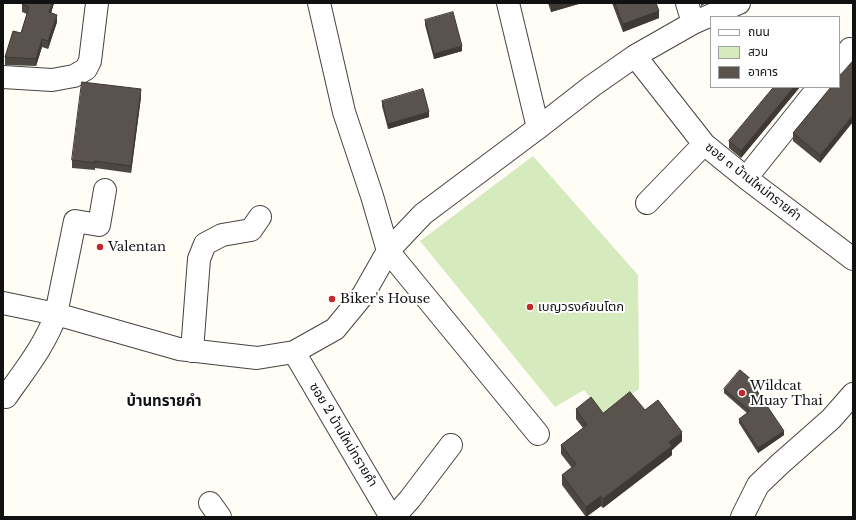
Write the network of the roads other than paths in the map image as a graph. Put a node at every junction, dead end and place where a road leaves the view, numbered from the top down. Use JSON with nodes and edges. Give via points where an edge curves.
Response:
{"nodes":[{"id":1,"x":96,"y":3,"type":"edge"},
{"id":2,"x":319,"y":3,"type":"edge"},
{"id":3,"x":508,"y":3,"type":"edge"},
{"id":4,"x":739,"y":3,"type":"edge"},
{"id":5,"x":690,"y":13,"type":"edge"},
{"id":6,"x":635,"y":56,"type":"junction"},
{"id":7,"x":3,"y":77,"type":"edge"},
{"id":8,"x":818,"y":88,"type":"edge"},
{"id":9,"x":538,"y":128,"type":"junction"},
{"id":10,"x":704,"y":144,"type":"junction"},
{"id":11,"x":746,"y":178,"type":"junction"},
{"id":12,"x":104,"y":190,"type":"dead end"},
{"id":13,"x":647,"y":203,"type":"dead end"},
{"id":14,"x":260,"y":217,"type":"dead end"},
{"id":15,"x":388,"y":251,"type":"junction"},
{"id":16,"x":852,"y":256,"type":"edge"},
{"id":17,"x":3,"y":303,"type":"edge"},
{"id":18,"x":56,"y":314,"type":"junction"},
{"id":19,"x":192,"y":351,"type":"junction"},
{"id":20,"x":294,"y":352,"type":"junction"},
{"id":21,"x":853,"y":394,"type":"edge"},
{"id":22,"x":6,"y":397,"type":"dead end"},
{"id":23,"x":538,"y":434,"type":"dead end"},
{"id":24,"x":451,"y":445,"type":"dead end"},
{"id":25,"x":393,"y":517,"type":"edge"},
{"id":26,"x":742,"y":517,"type":"edge"}],
"edges":[{"from":1,"to":7,"type":"street","via":[[90,61],[86,69],[74,76],[52,80]]},
{"from":2,"to":15,"type":"street","via":[[344,112]]},
{"from":3,"to":9,"type":"street"},
{"from":4,"to":5,"type":"street"},
{"from":5,"to":6,"type":"street"},
{"from":6,"to":9,"type":"street"},
{"from":6,"to":10,"type":"street","name":"ซอย ๓ บ้านใหม่ทรายคำ"},
{"from":8,"to":11,"type":"street"},
{"from":9,"to":15,"type":"street","via":[[423,214]]},
{"from":10,"to":11,"type":"street","name":"ซอย ๓ บ้านใหม่ทรายคำ"},
{"from":10,"to":13,"type":"street"},
{"from":11,"to":16,"type":"street","name":"ซอย ๓ บ้านใหม่ทรายคำ"},
{"from":12,"to":18,"type":"street","via":[[99,224],[76,221]]},
{"from":14,"to":19,"type":"street","via":[[251,230],[222,235],[205,244],[199,259]]},
{"from":15,"to":20,"type":"street","via":[[363,295],[335,329]]},
{"from":15,"to":23,"type":"street"},
{"from":17,"to":18,"type":"street"},
{"from":18,"to":19,"type":"street"},
{"from":18,"to":22,"type":"street","via":[[51,328]]},
{"from":19,"to":20,"type":"street","via":[[257,358]]},
{"from":20,"to":25,"type":"street","name":"ซอย 2 บ้านใหม่ทรายคำ"},
{"from":21,"to":26,"type":"street","via":[[831,419],[758,485]]},
{"from":24,"to":25,"type":"street"}]}
